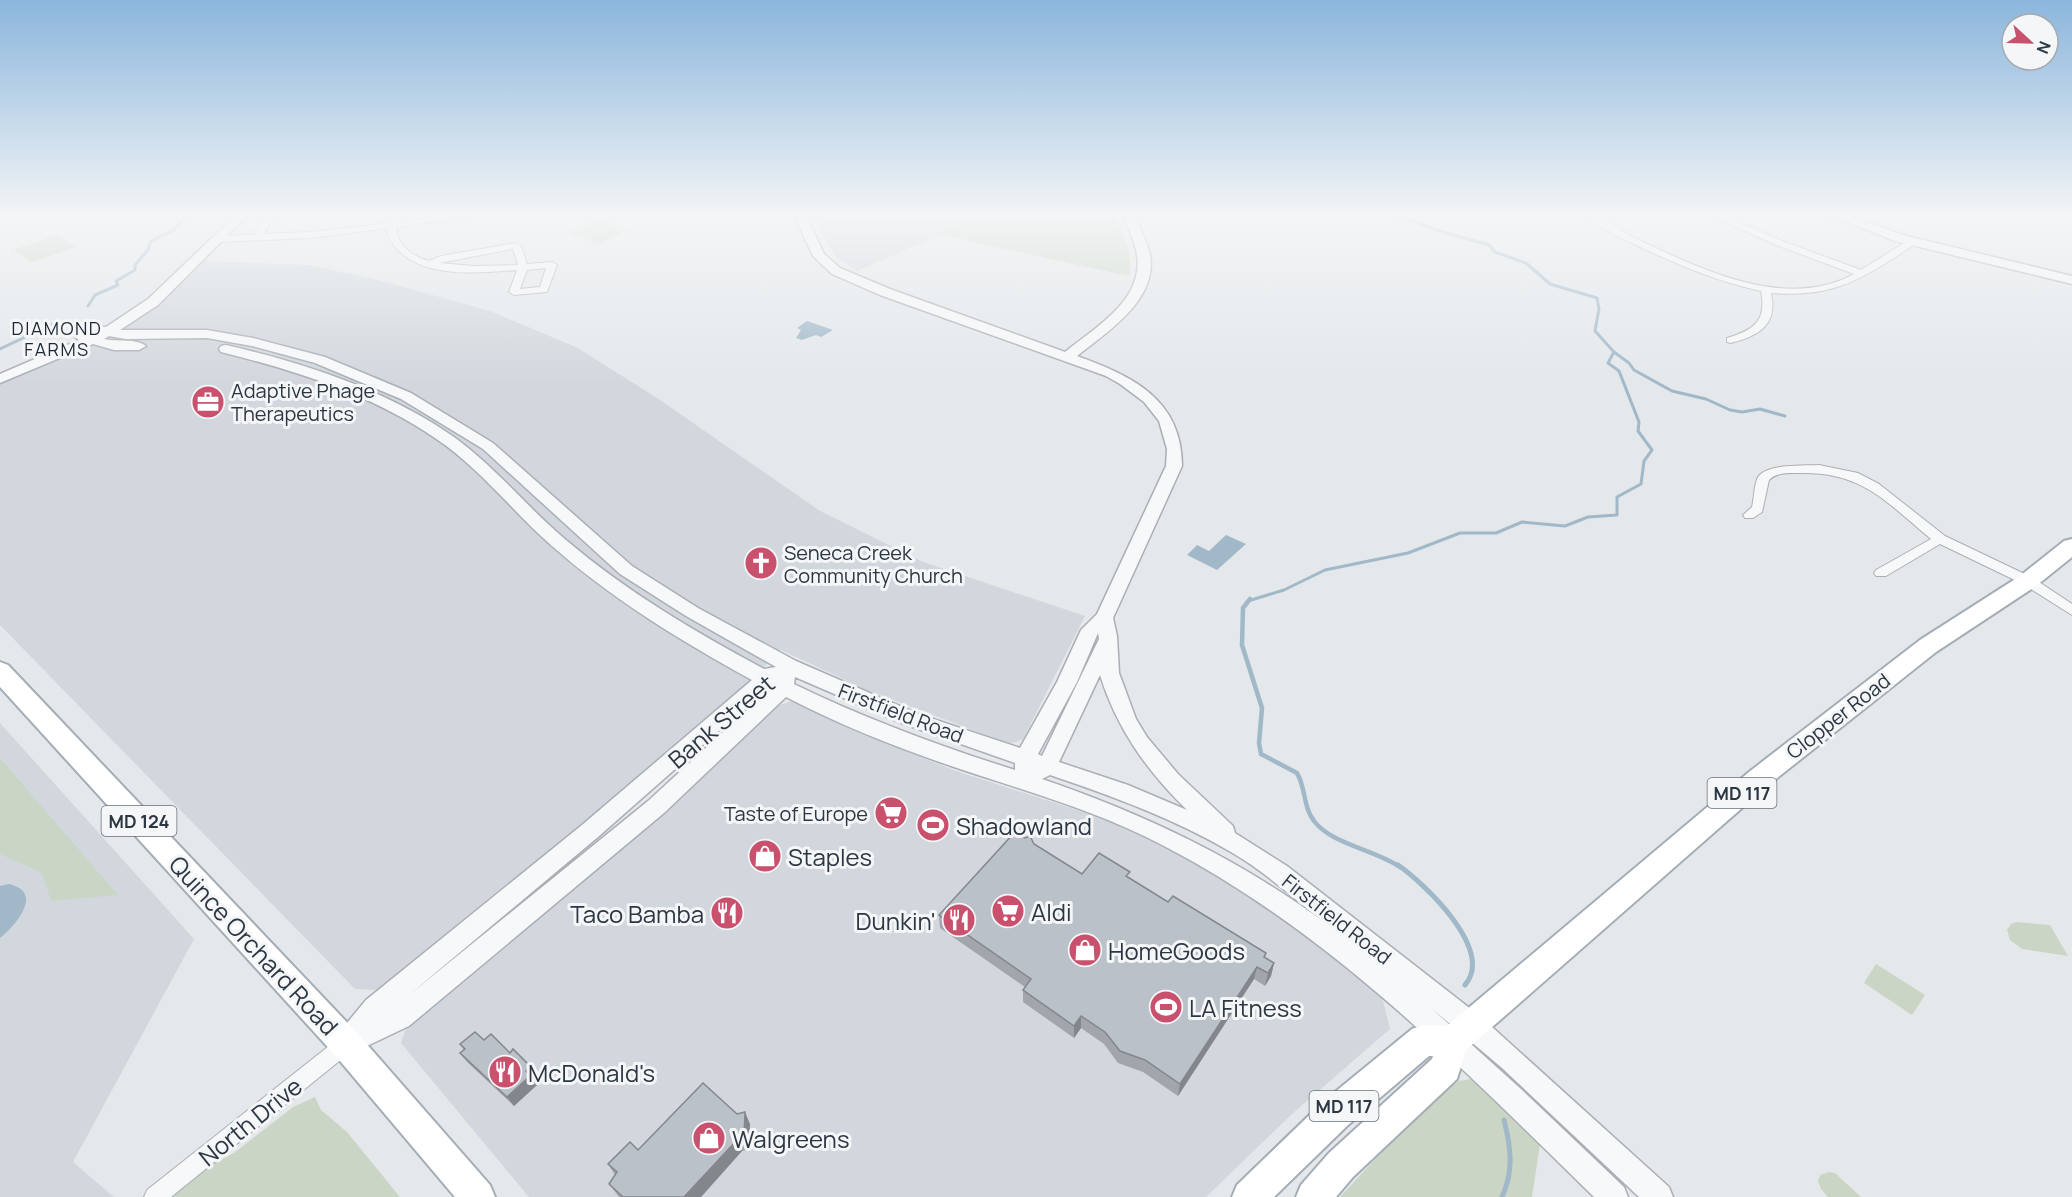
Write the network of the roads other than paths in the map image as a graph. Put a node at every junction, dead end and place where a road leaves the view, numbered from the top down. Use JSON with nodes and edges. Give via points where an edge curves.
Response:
{"nodes":[{"id":1,"x":172,"y":271,"type":"edge"},
{"id":2,"x":184,"y":271,"type":"edge"},
{"id":3,"x":836,"y":271,"type":"edge"},
{"id":4,"x":1143,"y":271,"type":"edge"},
{"id":5,"x":1698,"y":271,"type":"edge"},
{"id":6,"x":1854,"y":271,"type":"edge"},
{"id":7,"x":1864,"y":271,"type":"edge"},
{"id":8,"x":2031,"y":271,"type":"edge"},
{"id":9,"x":1860,"y":273,"type":"junction"},
{"id":10,"x":2072,"y":280,"type":"edge"},
{"id":11,"x":1765,"y":288,"type":"junction"},
{"id":12,"x":96,"y":334,"type":"junction"},
{"id":13,"x":1731,"y":340,"type":"dead end"},
{"id":14,"x":127,"y":347,"type":"junction"},
{"id":15,"x":1068,"y":356,"type":"junction"},
{"id":16,"x":43,"y":363,"type":"junction"},
{"id":17,"x":0,"y":372,"type":"edge"},
{"id":18,"x":0,"y":379,"type":"edge"},
{"id":19,"x":1749,"y":515,"type":"dead end"},
{"id":20,"x":1940,"y":539,"type":"junction"},
{"id":21,"x":2072,"y":546,"type":"edge"},
{"id":22,"x":1881,"y":573,"type":"dead end"},
{"id":23,"x":2028,"y":581,"type":"junction"},
{"id":24,"x":2072,"y":610,"type":"edge"},
{"id":25,"x":1106,"y":627,"type":"junction"},
{"id":26,"x":0,"y":671,"type":"edge"},
{"id":27,"x":779,"y":677,"type":"junction"},
{"id":28,"x":1047,"y":766,"type":"junction"},
{"id":29,"x":1024,"y":771,"type":"junction"},
{"id":30,"x":1240,"y":846,"type":"junction"},
{"id":31,"x":1462,"y":1034,"type":"junction"},
{"id":32,"x":346,"y":1044,"type":"junction"},
{"id":33,"x":154,"y":1197,"type":"edge"},
{"id":34,"x":478,"y":1197,"type":"edge"},
{"id":35,"x":1249,"y":1197,"type":"edge"},
{"id":36,"x":1312,"y":1197,"type":"edge"},
{"id":37,"x":1614,"y":1197,"type":"edge"},
{"id":38,"x":1659,"y":1197,"type":"edge"}],
"edges":[{"from":1,"to":12,"type":"street","via":[[139,302]]},
{"from":2,"to":12,"type":"street","via":[[153,302]]},
{"from":3,"to":15,"type":"street"},
{"from":4,"to":15,"type":"street","via":[[1131,301]]},
{"from":5,"to":11,"type":"street"},
{"from":6,"to":9,"type":"street"},
{"from":7,"to":9,"type":"street"},
{"from":8,"to":10,"type":"street"},
{"from":9,"to":11,"type":"street","via":[[1844,283],[1821,289]]},
{"from":11,"to":13,"type":"street","via":[[1770,305],[1768,317],[1747,336]]},
{"from":12,"to":14,"type":"street","name":"Firstfield Road"},
{"from":12,"to":16,"type":"street"},
{"from":12,"to":17,"type":"street"},
{"from":12,"to":27,"type":"street","name":"Firstfield Road","via":[[207,334],[254,342],[320,360],[406,396],[488,446],[626,570],[692,612]]},
{"from":14,"to":16,"type":"street"},
{"from":14,"to":27,"type":"street","name":"Firstfield Road","via":[[191,344],[231,350],[331,379],[406,413],[472,458],[542,529],[598,575],[674,627]]},
{"from":15,"to":25,"type":"street","via":[[1111,372],[1144,394],[1166,421],[1176,450],[1174,466]]},
{"from":16,"to":18,"type":"street"},
{"from":19,"to":20,"type":"street","via":[[1758,509],[1763,479],[1768,474],[1826,470],[1854,476],[1875,487]]},
{"from":20,"to":22,"type":"street"},
{"from":20,"to":23,"type":"street"},
{"from":21,"to":23,"type":"main road","name":"Clopper Road","number":"MD 117"},
{"from":23,"to":24,"type":"street"},
{"from":23,"to":31,"type":"main road","name":"Clopper Road","number":"MD 117","via":[[1928,646],[1768,771]]},
{"from":25,"to":28,"type":"street"},
{"from":25,"to":29,"type":"street","via":[[1090,630]]},
{"from":25,"to":30,"type":"street","via":[[1109,674],[1125,719],[1141,746],[1162,772]]},
{"from":26,"to":32,"type":"main road","name":"Quince Orchard Road","number":"MD 124"},
{"from":27,"to":29,"type":"street","name":"Firstfield Road","via":[[895,738]]},
{"from":27,"to":32,"type":"street","name":"Bank Street","via":[[656,807],[400,1018]]},
{"from":28,"to":29,"type":"street","name":"Firstfield Road"},
{"from":28,"to":30,"type":"street","name":"Firstfield Road","via":[[1151,803]]},
{"from":29,"to":31,"type":"street","name":"Firstfield Road","via":[[1216,863]]},
{"from":30,"to":31,"type":"street","name":"Firstfield Road","via":[[1279,873]]},
{"from":31,"to":35,"type":"main road","number":"MD 117","via":[[1423,1040],[1336,1113]]},
{"from":31,"to":36,"type":"main road","number":"MD 117","via":[[1446,1068]]},
{"from":31,"to":37,"type":"street","name":"Firstfield Road"},
{"from":31,"to":38,"type":"street","name":"Firstfield Road","via":[[1511,1059]]},
{"from":32,"to":33,"type":"street","name":"North Drive"},
{"from":32,"to":34,"type":"main road","name":"Quince Orchard Road","number":"MD 124"}]}
